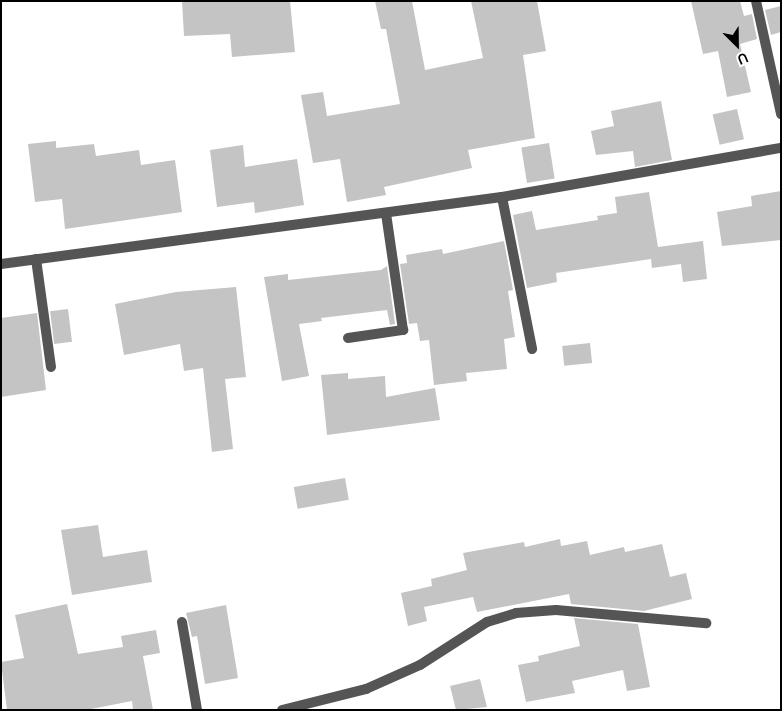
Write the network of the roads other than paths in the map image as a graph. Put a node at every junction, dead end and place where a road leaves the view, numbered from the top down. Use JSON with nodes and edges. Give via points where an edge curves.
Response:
{"nodes":[{"id":1,"x":756,"y":1,"type":"edge"},
{"id":2,"x":781,"y":114,"type":"edge"},
{"id":3,"x":781,"y":148,"type":"edge"},
{"id":4,"x":502,"y":198,"type":"junction"},
{"id":5,"x":386,"y":213,"type":"junction"},
{"id":6,"x":36,"y":259,"type":"junction"},
{"id":7,"x":1,"y":264,"type":"edge"},
{"id":8,"x":348,"y":338,"type":"dead end"},
{"id":9,"x":532,"y":349,"type":"dead end"},
{"id":10,"x":51,"y":367,"type":"dead end"},
{"id":11,"x":182,"y":622,"type":"dead end"},
{"id":12,"x":706,"y":623,"type":"dead end"},
{"id":13,"x":197,"y":710,"type":"edge"},
{"id":14,"x":282,"y":710,"type":"edge"}],
"edges":[{"from":1,"to":2,"type":"street"},
{"from":3,"to":4,"type":"street"},
{"from":4,"to":5,"type":"street"},
{"from":4,"to":9,"type":"street"},
{"from":5,"to":6,"type":"street"},
{"from":5,"to":8,"type":"street","via":[[403,330]]},
{"from":6,"to":7,"type":"street"},
{"from":6,"to":10,"type":"street"},
{"from":11,"to":13,"type":"street"},
{"from":12,"to":14,"type":"street","via":[[556,610],[516,613],[487,622],[420,665],[366,689]]}]}
